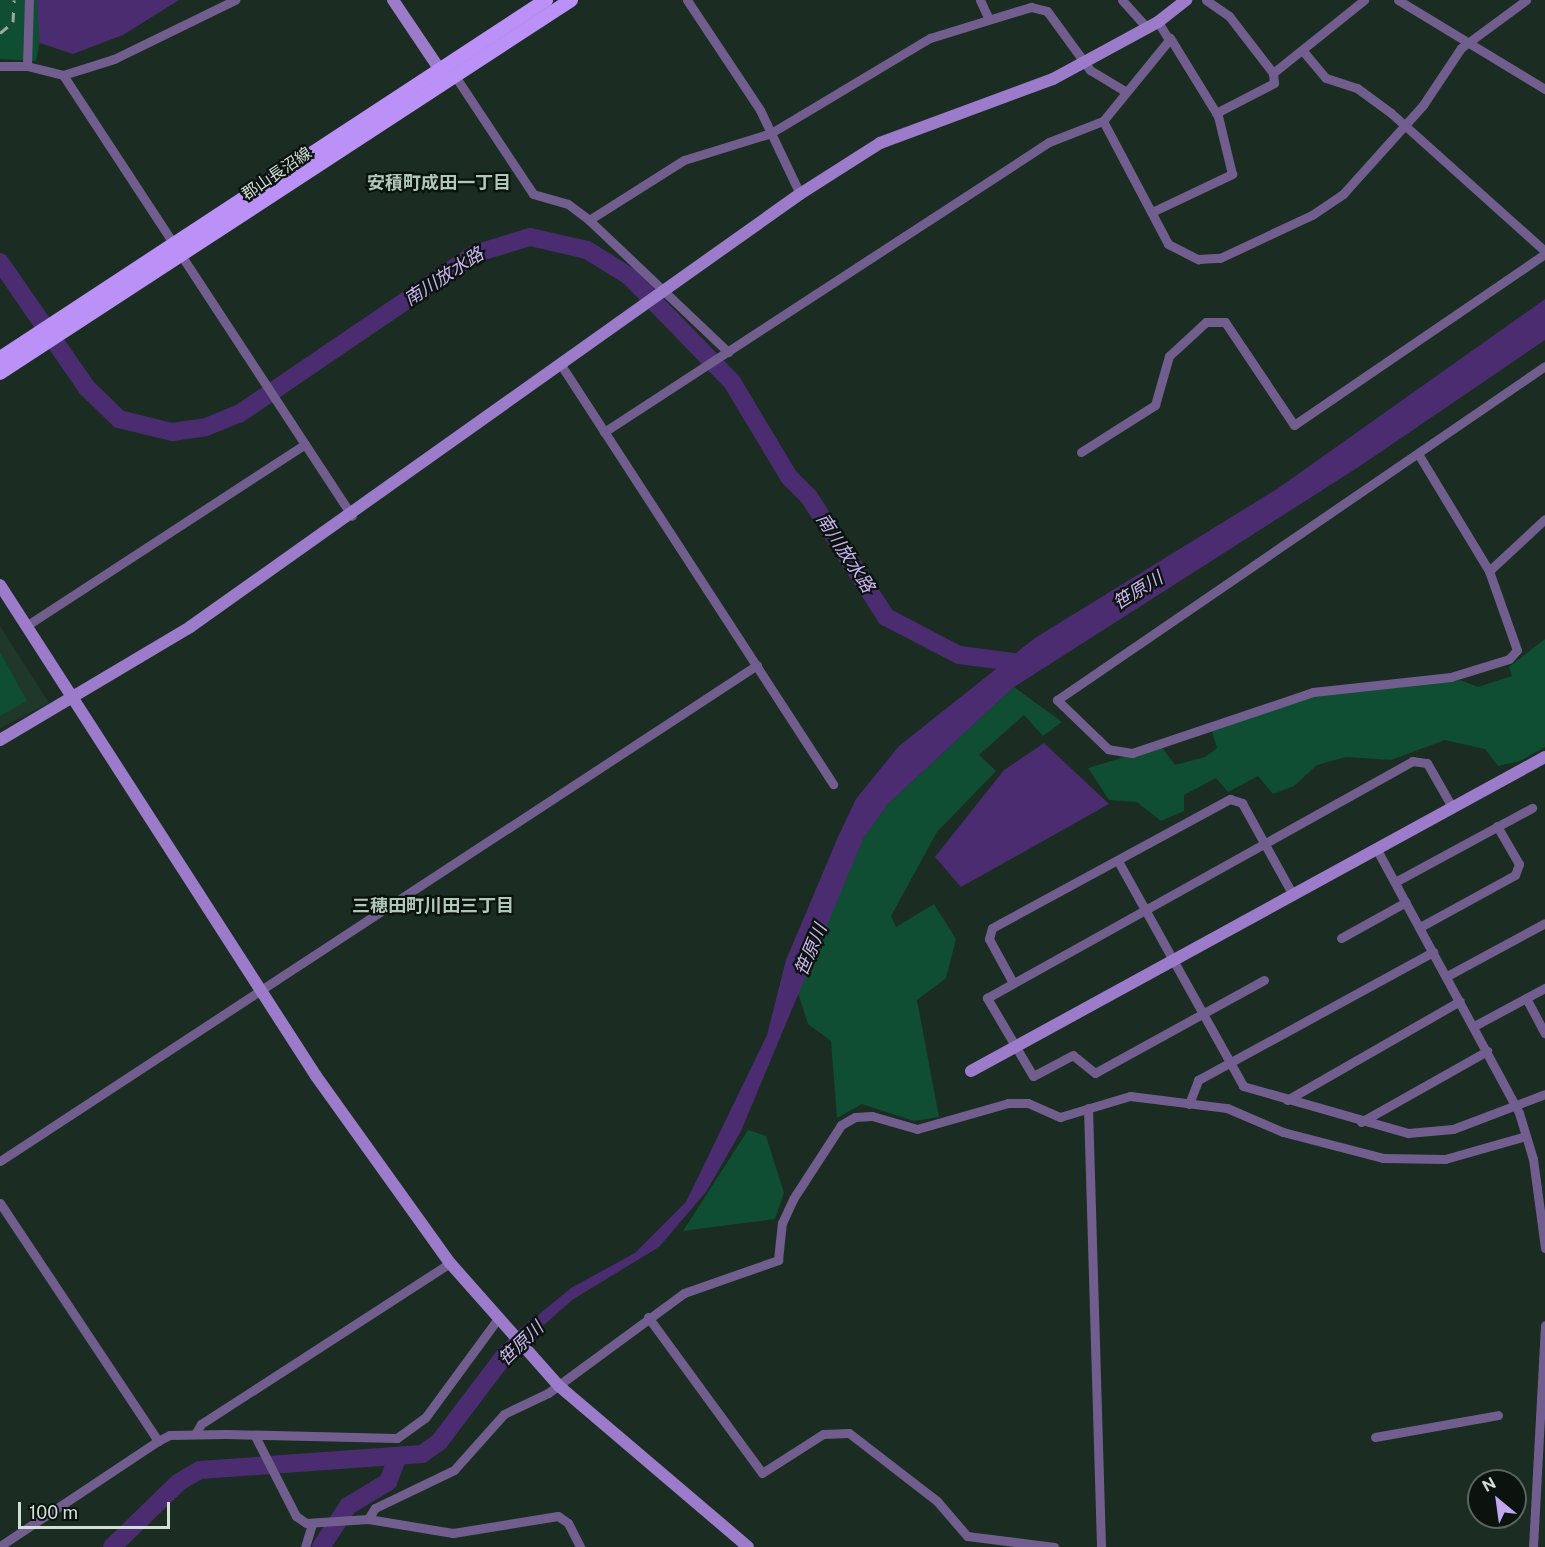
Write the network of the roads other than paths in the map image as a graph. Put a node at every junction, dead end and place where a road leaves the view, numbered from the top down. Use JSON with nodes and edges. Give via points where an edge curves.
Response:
{"nodes":[{"id":1,"x":29,"y":0,"type":"edge"},
{"id":2,"x":235,"y":0,"type":"edge"},
{"id":3,"x":393,"y":0,"type":"edge"},
{"id":4,"x":546,"y":0,"type":"edge"},
{"id":5,"x":571,"y":0,"type":"edge"},
{"id":6,"x":687,"y":0,"type":"edge"},
{"id":7,"x":980,"y":0,"type":"edge"},
{"id":8,"x":1122,"y":0,"type":"edge"},
{"id":9,"x":1186,"y":0,"type":"edge"},
{"id":10,"x":1206,"y":0,"type":"edge"},
{"id":11,"x":1364,"y":0,"type":"edge"},
{"id":12,"x":1398,"y":0,"type":"edge"},
{"id":13,"x":1526,"y":0,"type":"edge"},
{"id":14,"x":988,"y":19,"type":"junction"},
{"id":15,"x":1158,"y":22,"type":"junction"},
{"id":16,"x":1147,"y":28,"type":"junction"},
{"id":17,"x":1170,"y":38,"type":"junction"},
{"id":18,"x":1465,"y":44,"type":"junction"},
{"id":19,"x":1303,"y":51,"type":"junction"},
{"id":20,"x":1084,"y":63,"type":"junction"},
{"id":21,"x":0,"y":66,"type":"edge"},
{"id":22,"x":27,"y":66,"type":"junction"},
{"id":23,"x":1273,"y":73,"type":"junction"},
{"id":24,"x":63,"y":75,"type":"junction"},
{"id":25,"x":447,"y":75,"type":"junction"},
{"id":26,"x":1545,"y":89,"type":"edge"},
{"id":27,"x":1123,"y":90,"type":"junction"},
{"id":28,"x":1216,"y":113,"type":"junction"},
{"id":29,"x":1103,"y":120,"type":"junction"},
{"id":30,"x":1404,"y":126,"type":"junction"},
{"id":31,"x":771,"y":133,"type":"junction"},
{"id":32,"x":800,"y":194,"type":"junction"},
{"id":33,"x":1152,"y":212,"type":"junction"},
{"id":34,"x":589,"y":220,"type":"junction"},
{"id":35,"x":175,"y":244,"type":"junction"},
{"id":36,"x":1545,"y":253,"type":"edge"},
{"id":37,"x":183,"y":256,"type":"junction"},
{"id":38,"x":664,"y":291,"type":"junction"},
{"id":39,"x":62,"y":325,"type":"junction"},
{"id":40,"x":38,"y":341,"type":"junction"},
{"id":41,"x":728,"y":352,"type":"junction"},
{"id":42,"x":0,"y":358,"type":"edge"},
{"id":43,"x":561,"y":365,"type":"junction"},
{"id":44,"x":1545,"y":366,"type":"edge"},
{"id":45,"x":0,"y":373,"type":"edge"},
{"id":46,"x":604,"y":432,"type":"junction"},
{"id":47,"x":305,"y":444,"type":"junction"},
{"id":48,"x":1081,"y":453,"type":"dead end"},
{"id":49,"x":1420,"y":457,"type":"junction"},
{"id":50,"x":352,"y":516,"type":"junction"},
{"id":51,"x":1545,"y":519,"type":"edge"},
{"id":52,"x":1489,"y":571,"type":"junction"},
{"id":53,"x":0,"y":585,"type":"edge"},
{"id":54,"x":26,"y":626,"type":"junction"},
{"id":55,"x":757,"y":665,"type":"junction"},
{"id":56,"x":74,"y":700,"type":"junction"},
{"id":57,"x":0,"y":740,"type":"edge"},
{"id":58,"x":1545,"y":757,"type":"edge"},
{"id":59,"x":833,"y":784,"type":"dead end"},
{"id":60,"x":1452,"y":807,"type":"junction"},
{"id":61,"x":1532,"y":808,"type":"dead end"},
{"id":62,"x":1497,"y":826,"type":"junction"},
{"id":63,"x":1265,"y":843,"type":"junction"},
{"id":64,"x":1376,"y":848,"type":"junction"},
{"id":65,"x":1118,"y":861,"type":"junction"},
{"id":66,"x":1395,"y":882,"type":"junction"},
{"id":67,"x":1293,"y":895,"type":"junction"},
{"id":68,"x":1406,"y":902,"type":"junction"},
{"id":69,"x":1145,"y":909,"type":"junction"},
{"id":70,"x":1545,"y":923,"type":"edge"},
{"id":71,"x":1420,"y":927,"type":"junction"},
{"id":72,"x":1341,"y":938,"type":"dead end"},
{"id":73,"x":1433,"y":952,"type":"junction"},
{"id":74,"x":1173,"y":961,"type":"junction"},
{"id":75,"x":1447,"y":976,"type":"junction"},
{"id":76,"x":1264,"y":980,"type":"dead end"},
{"id":77,"x":1012,"y":981,"type":"junction"},
{"id":78,"x":1545,"y":988,"type":"edge"},
{"id":79,"x":260,"y":991,"type":"junction"},
{"id":80,"x":1526,"y":998,"type":"junction"},
{"id":81,"x":1460,"y":1001,"type":"junction"},
{"id":82,"x":1203,"y":1015,"type":"junction"},
{"id":83,"x":1474,"y":1026,"type":"junction"},
{"id":84,"x":1545,"y":1033,"type":"edge"},
{"id":85,"x":1016,"y":1047,"type":"junction"},
{"id":86,"x":1487,"y":1051,"type":"junction"},
{"id":87,"x":1229,"y":1063,"type":"junction"},
{"id":88,"x":971,"y":1071,"type":"dead end"},
{"id":89,"x":1545,"y":1095,"type":"edge"},
{"id":90,"x":1287,"y":1100,"type":"junction"},
{"id":91,"x":1189,"y":1104,"type":"junction"},
{"id":92,"x":1516,"y":1105,"type":"junction"},
{"id":93,"x":1088,"y":1108,"type":"junction"},
{"id":94,"x":1361,"y":1122,"type":"junction"},
{"id":95,"x":1526,"y":1136,"type":"junction"},
{"id":96,"x":0,"y":1161,"type":"edge"},
{"id":97,"x":0,"y":1203,"type":"edge"},
{"id":98,"x":1545,"y":1248,"type":"edge"},
{"id":99,"x":450,"y":1263,"type":"junction"},
{"id":100,"x":648,"y":1317,"type":"junction"},
{"id":101,"x":497,"y":1320,"type":"junction"},
{"id":102,"x":1545,"y":1325,"type":"edge"},
{"id":103,"x":559,"y":1386,"type":"junction"},
{"id":104,"x":1498,"y":1415,"type":"dead end"},
{"id":105,"x":195,"y":1434,"type":"junction"},
{"id":106,"x":255,"y":1436,"type":"junction"},
{"id":107,"x":1375,"y":1437,"type":"dead end"},
{"id":108,"x":158,"y":1441,"type":"junction"},
{"id":109,"x":364,"y":1519,"type":"junction"},
{"id":110,"x":313,"y":1525,"type":"junction"},
{"id":111,"x":0,"y":1546,"type":"edge"},
{"id":112,"x":304,"y":1547,"type":"edge"},
{"id":113,"x":580,"y":1547,"type":"edge"},
{"id":114,"x":748,"y":1547,"type":"edge"},
{"id":115,"x":1054,"y":1547,"type":"edge"},
{"id":116,"x":1101,"y":1547,"type":"edge"},
{"id":117,"x":1533,"y":1547,"type":"edge"}],
"edges":[{"from":1,"to":22,"type":"street"},
{"from":2,"to":24,"type":"street","via":[[114,59]]},
{"from":3,"to":25,"type":"street"},
{"from":4,"to":25,"type":"main road","name":"郡山長沼線"},
{"from":5,"to":25,"type":"main road","name":"郡山長沼線"},
{"from":6,"to":31,"type":"street"},
{"from":7,"to":14,"type":"street"},
{"from":8,"to":16,"type":"street"},
{"from":9,"to":15,"type":"street"},
{"from":10,"to":23,"type":"street","via":[[1229,16]]},
{"from":11,"to":19,"type":"street"},
{"from":12,"to":18,"type":"street"},
{"from":13,"to":18,"type":"street"},
{"from":14,"to":20,"type":"street","via":[[1031,7],[1047,11]]},
{"from":14,"to":31,"type":"street","via":[[916,44]]},
{"from":15,"to":16,"type":"street"},
{"from":15,"to":17,"type":"street"},
{"from":16,"to":20,"type":"street"},
{"from":17,"to":27,"type":"street"},
{"from":17,"to":28,"type":"street"},
{"from":18,"to":26,"type":"street"},
{"from":18,"to":30,"type":"street"},
{"from":19,"to":23,"type":"street"},
{"from":19,"to":30,"type":"street","via":[[1326,78],[1361,90]]},
{"from":20,"to":27,"type":"street"},
{"from":20,"to":32,"type":"street","via":[[1020,93],[906,130]]},
{"from":21,"to":22,"type":"street"},
{"from":22,"to":24,"type":"street"},
{"from":23,"to":28,"type":"street","via":[[1274,83]]},
{"from":24,"to":35,"type":"street"},
{"from":25,"to":34,"type":"street","via":[[533,195],[568,204]]},
{"from":25,"to":35,"type":"main road","name":"郡山長沼線"},
{"from":25,"to":37,"type":"main road","name":"郡山長沼線"},
{"from":27,"to":29,"type":"street"},
{"from":28,"to":33,"type":"street","via":[[1232,174]]},
{"from":29,"to":33,"type":"street"},
{"from":29,"to":41,"type":"street","via":[[1049,142]]},
{"from":30,"to":33,"type":"street","via":[[1333,202],[1220,258],[1198,259],[1172,248]]},
{"from":30,"to":36,"type":"street"},
{"from":31,"to":32,"type":"street"},
{"from":31,"to":34,"type":"street","via":[[684,160]]},
{"from":32,"to":38,"type":"street"},
{"from":34,"to":38,"type":"street"},
{"from":35,"to":37,"type":"street"},
{"from":35,"to":39,"type":"main road","name":"郡山長沼線"},
{"from":36,"to":48,"type":"street","via":[[1294,425],[1225,322],[1206,322],[1169,356],[1155,405]]},
{"from":37,"to":39,"type":"main road","name":"郡山長沼線"},
{"from":37,"to":47,"type":"street"},
{"from":38,"to":41,"type":"street"},
{"from":38,"to":43,"type":"street"},
{"from":39,"to":40,"type":"main road","name":"郡山長沼線"},
{"from":40,"to":42,"type":"main road","name":"郡山長沼線"},
{"from":40,"to":45,"type":"main road","name":"郡山長沼線"},
{"from":41,"to":46,"type":"street"},
{"from":43,"to":46,"type":"street"},
{"from":43,"to":50,"type":"street"},
{"from":44,"to":49,"type":"street"},
{"from":46,"to":55,"type":"street"},
{"from":47,"to":50,"type":"street"},
{"from":47,"to":54,"type":"street"},
{"from":49,"to":52,"type":"street"},
{"from":49,"to":52,"type":"street","via":[[1057,699],[1107,749],[1132,753],[1313,692],[1375,688],[1488,668],[1517,650]]},
{"from":50,"to":56,"type":"street"},
{"from":51,"to":52,"type":"street"},
{"from":53,"to":54,"type":"street"},
{"from":54,"to":56,"type":"street"},
{"from":55,"to":59,"type":"street"},
{"from":55,"to":79,"type":"street"},
{"from":56,"to":57,"type":"street"},
{"from":56,"to":79,"type":"street"},
{"from":58,"to":60,"type":"street"},
{"from":60,"to":63,"type":"street","via":[[1427,763],[1416,760]]},
{"from":60,"to":64,"type":"street"},
{"from":61,"to":62,"type":"street"},
{"from":62,"to":66,"type":"street"},
{"from":62,"to":71,"type":"street","via":[[1519,864],[1515,876]]},
{"from":63,"to":65,"type":"street","via":[[1242,803],[1230,799]]},
{"from":63,"to":67,"type":"street"},
{"from":63,"to":69,"type":"street"},
{"from":64,"to":66,"type":"street"},
{"from":64,"to":67,"type":"street"},
{"from":65,"to":69,"type":"street"},
{"from":65,"to":77,"type":"street","via":[[992,928],[989,939]]},
{"from":66,"to":68,"type":"street"},
{"from":67,"to":74,"type":"street"},
{"from":68,"to":71,"type":"street"},
{"from":68,"to":72,"type":"street"},
{"from":69,"to":74,"type":"street"},
{"from":69,"to":77,"type":"street"},
{"from":70,"to":75,"type":"street"},
{"from":71,"to":73,"type":"street"},
{"from":73,"to":75,"type":"street"},
{"from":73,"to":87,"type":"street"},
{"from":74,"to":82,"type":"street"},
{"from":74,"to":85,"type":"street"},
{"from":75,"to":81,"type":"street"},
{"from":76,"to":82,"type":"street"},
{"from":77,"to":85,"type":"street","via":[[987,998]]},
{"from":78,"to":80,"type":"street"},
{"from":79,"to":96,"type":"street"},
{"from":79,"to":99,"type":"street"},
{"from":80,"to":83,"type":"street"},
{"from":80,"to":84,"type":"street"},
{"from":81,"to":83,"type":"street"},
{"from":81,"to":90,"type":"street"},
{"from":82,"to":85,"type":"street","via":[[1098,1072],[1089,1071],[1073,1055],[1033,1076]]},
{"from":82,"to":87,"type":"street"},
{"from":83,"to":86,"type":"street"},
{"from":85,"to":88,"type":"street"},
{"from":86,"to":92,"type":"street"},
{"from":86,"to":94,"type":"street"},
{"from":87,"to":90,"type":"street","via":[[1243,1086]]},
{"from":87,"to":91,"type":"street","via":[[1193,1085]]},
{"from":89,"to":92,"type":"street"},
{"from":90,"to":94,"type":"street"},
{"from":91,"to":93,"type":"street","via":[[1130,1096]]},
{"from":91,"to":95,"type":"street","via":[[1227,1108],[1283,1132],[1383,1158],[1445,1159]]},
{"from":92,"to":94,"type":"street","via":[[1446,1131],[1408,1133]]},
{"from":92,"to":95,"type":"street"},
{"from":93,"to":100,"type":"street","via":[[1057,1116],[1028,1103],[1008,1103],[917,1129],[872,1116],[849,1120],[793,1199],[782,1223],[778,1260],[698,1285]]},
{"from":93,"to":116,"type":"street"},
{"from":95,"to":98,"type":"street"},
{"from":97,"to":108,"type":"street"},
{"from":99,"to":101,"type":"street"},
{"from":99,"to":105,"type":"street","via":[[201,1424]]},
{"from":100,"to":103,"type":"street"},
{"from":100,"to":115,"type":"street","via":[[758,1471],[773,1470],[823,1434],[849,1433],[937,1501],[967,1536]]},
{"from":101,"to":103,"type":"street"},
{"from":101,"to":106,"type":"street","via":[[425,1418],[397,1438]]},
{"from":102,"to":117,"type":"street"},
{"from":103,"to":109,"type":"street","via":[[504,1414],[454,1470],[375,1508]]},
{"from":103,"to":114,"type":"street"},
{"from":104,"to":107,"type":"street"},
{"from":105,"to":106,"type":"street"},
{"from":105,"to":108,"type":"street"},
{"from":106,"to":110,"type":"street","via":[[296,1516]]},
{"from":108,"to":111,"type":"street"},
{"from":109,"to":110,"type":"street"},
{"from":109,"to":113,"type":"street","via":[[437,1533],[558,1516],[568,1523]]},
{"from":110,"to":112,"type":"street"}]}
